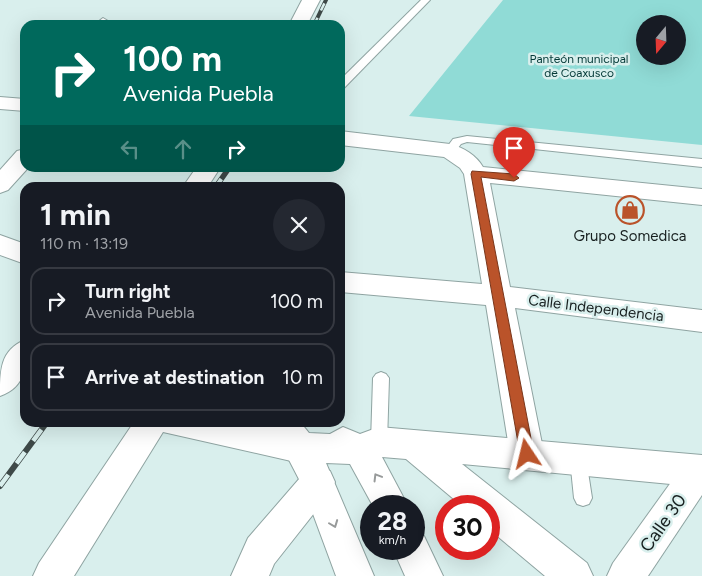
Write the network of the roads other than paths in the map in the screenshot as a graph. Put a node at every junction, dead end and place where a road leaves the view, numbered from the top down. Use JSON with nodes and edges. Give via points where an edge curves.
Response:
{"nodes":[{"id":1,"x":311,"y":0,"type":"edge"},
{"id":2,"x":426,"y":0,"type":"edge"},
{"id":3,"x":301,"y":20,"type":"edge"},
{"id":4,"x":345,"y":81,"type":"edge"},
{"id":5,"x":0,"y":103,"type":"edge"},
{"id":6,"x":20,"y":105,"type":"edge"},
{"id":7,"x":345,"y":139,"type":"edge"},
{"id":8,"x":450,"y":151,"type":"junction"},
{"id":9,"x":20,"y":162,"type":"edge"},
{"id":10,"x":702,"y":163,"type":"edge"},
{"id":11,"x":476,"y":174,"type":"junction"},
{"id":12,"x":0,"y":185,"type":"edge"},
{"id":13,"x":702,"y":197,"type":"edge"},
{"id":14,"x":0,"y":244,"type":"edge"},
{"id":15,"x":20,"y":253,"type":"edge"},
{"id":16,"x":345,"y":282,"type":"edge"},
{"id":17,"x":499,"y":296,"type":"junction"},
{"id":18,"x":702,"y":322,"type":"edge"},
{"id":19,"x":20,"y":358,"type":"edge"},
{"id":20,"x":381,"y":378,"type":"dead end"},
{"id":21,"x":0,"y":383,"type":"edge"},
{"id":22,"x":149,"y":427,"type":"edge"},
{"id":23,"x":239,"y":427,"type":"edge"},
{"id":24,"x":291,"y":431,"type":"edge"},
{"id":25,"x":369,"y":446,"type":"junction"},
{"id":26,"x":415,"y":446,"type":"junction"},
{"id":27,"x":527,"y":454,"type":"junction"},
{"id":28,"x":578,"y":459,"type":"junction"},
{"id":29,"x":701,"y":471,"type":"edge"},
{"id":30,"x":318,"y":482,"type":"junction"},
{"id":31,"x":386,"y":495,"type":"edge"},
{"id":32,"x":582,"y":498,"type":"dead end"},
{"id":33,"x":417,"y":560,"type":"edge"},
{"id":34,"x":52,"y":576,"type":"edge"},
{"id":35,"x":250,"y":576,"type":"edge"},
{"id":36,"x":355,"y":576,"type":"edge"},
{"id":37,"x":424,"y":576,"type":"edge"},
{"id":38,"x":574,"y":576,"type":"edge"},
{"id":39,"x":626,"y":576,"type":"edge"}],
"edges":[{"from":1,"to":3,"type":"street"},
{"from":2,"to":4,"type":"lane"},
{"from":5,"to":6,"type":"street"},
{"from":7,"to":8,"type":"street"},
{"from":8,"to":10,"type":"lane","via":[[457,141],[467,139]]},
{"from":8,"to":11,"type":"street","via":[[469,163]]},
{"from":9,"to":12,"type":"street"},
{"from":11,"to":13,"type":"street"},
{"from":11,"to":17,"type":"street"},
{"from":14,"to":15,"type":"street"},
{"from":16,"to":17,"type":"street","name":"Calle Independencia"},
{"from":17,"to":18,"type":"street","name":"Calle Independencia"},
{"from":17,"to":27,"type":"street"},
{"from":19,"to":21,"type":"street"},
{"from":20,"to":25,"type":"lane"},
{"from":22,"to":34,"type":"street"},
{"from":23,"to":24,"type":"street"},
{"from":24,"to":25,"type":"street"},
{"from":24,"to":30,"type":"street"},
{"from":25,"to":26,"type":"street"},
{"from":31,"to":25,"type":"street","one_way":true},
{"from":26,"to":27,"type":"street"},
{"from":26,"to":38,"type":"street"},
{"from":27,"to":28,"type":"street"},
{"from":28,"to":29,"type":"street"},
{"from":28,"to":32,"type":"lane"},
{"from":29,"to":39,"type":"street","name":"Calle 30"},
{"from":30,"to":35,"type":"street","via":[[261,551]]},
{"from":30,"to":36,"type":"street","one_way":true},
{"from":33,"to":37,"type":"street"}]}
